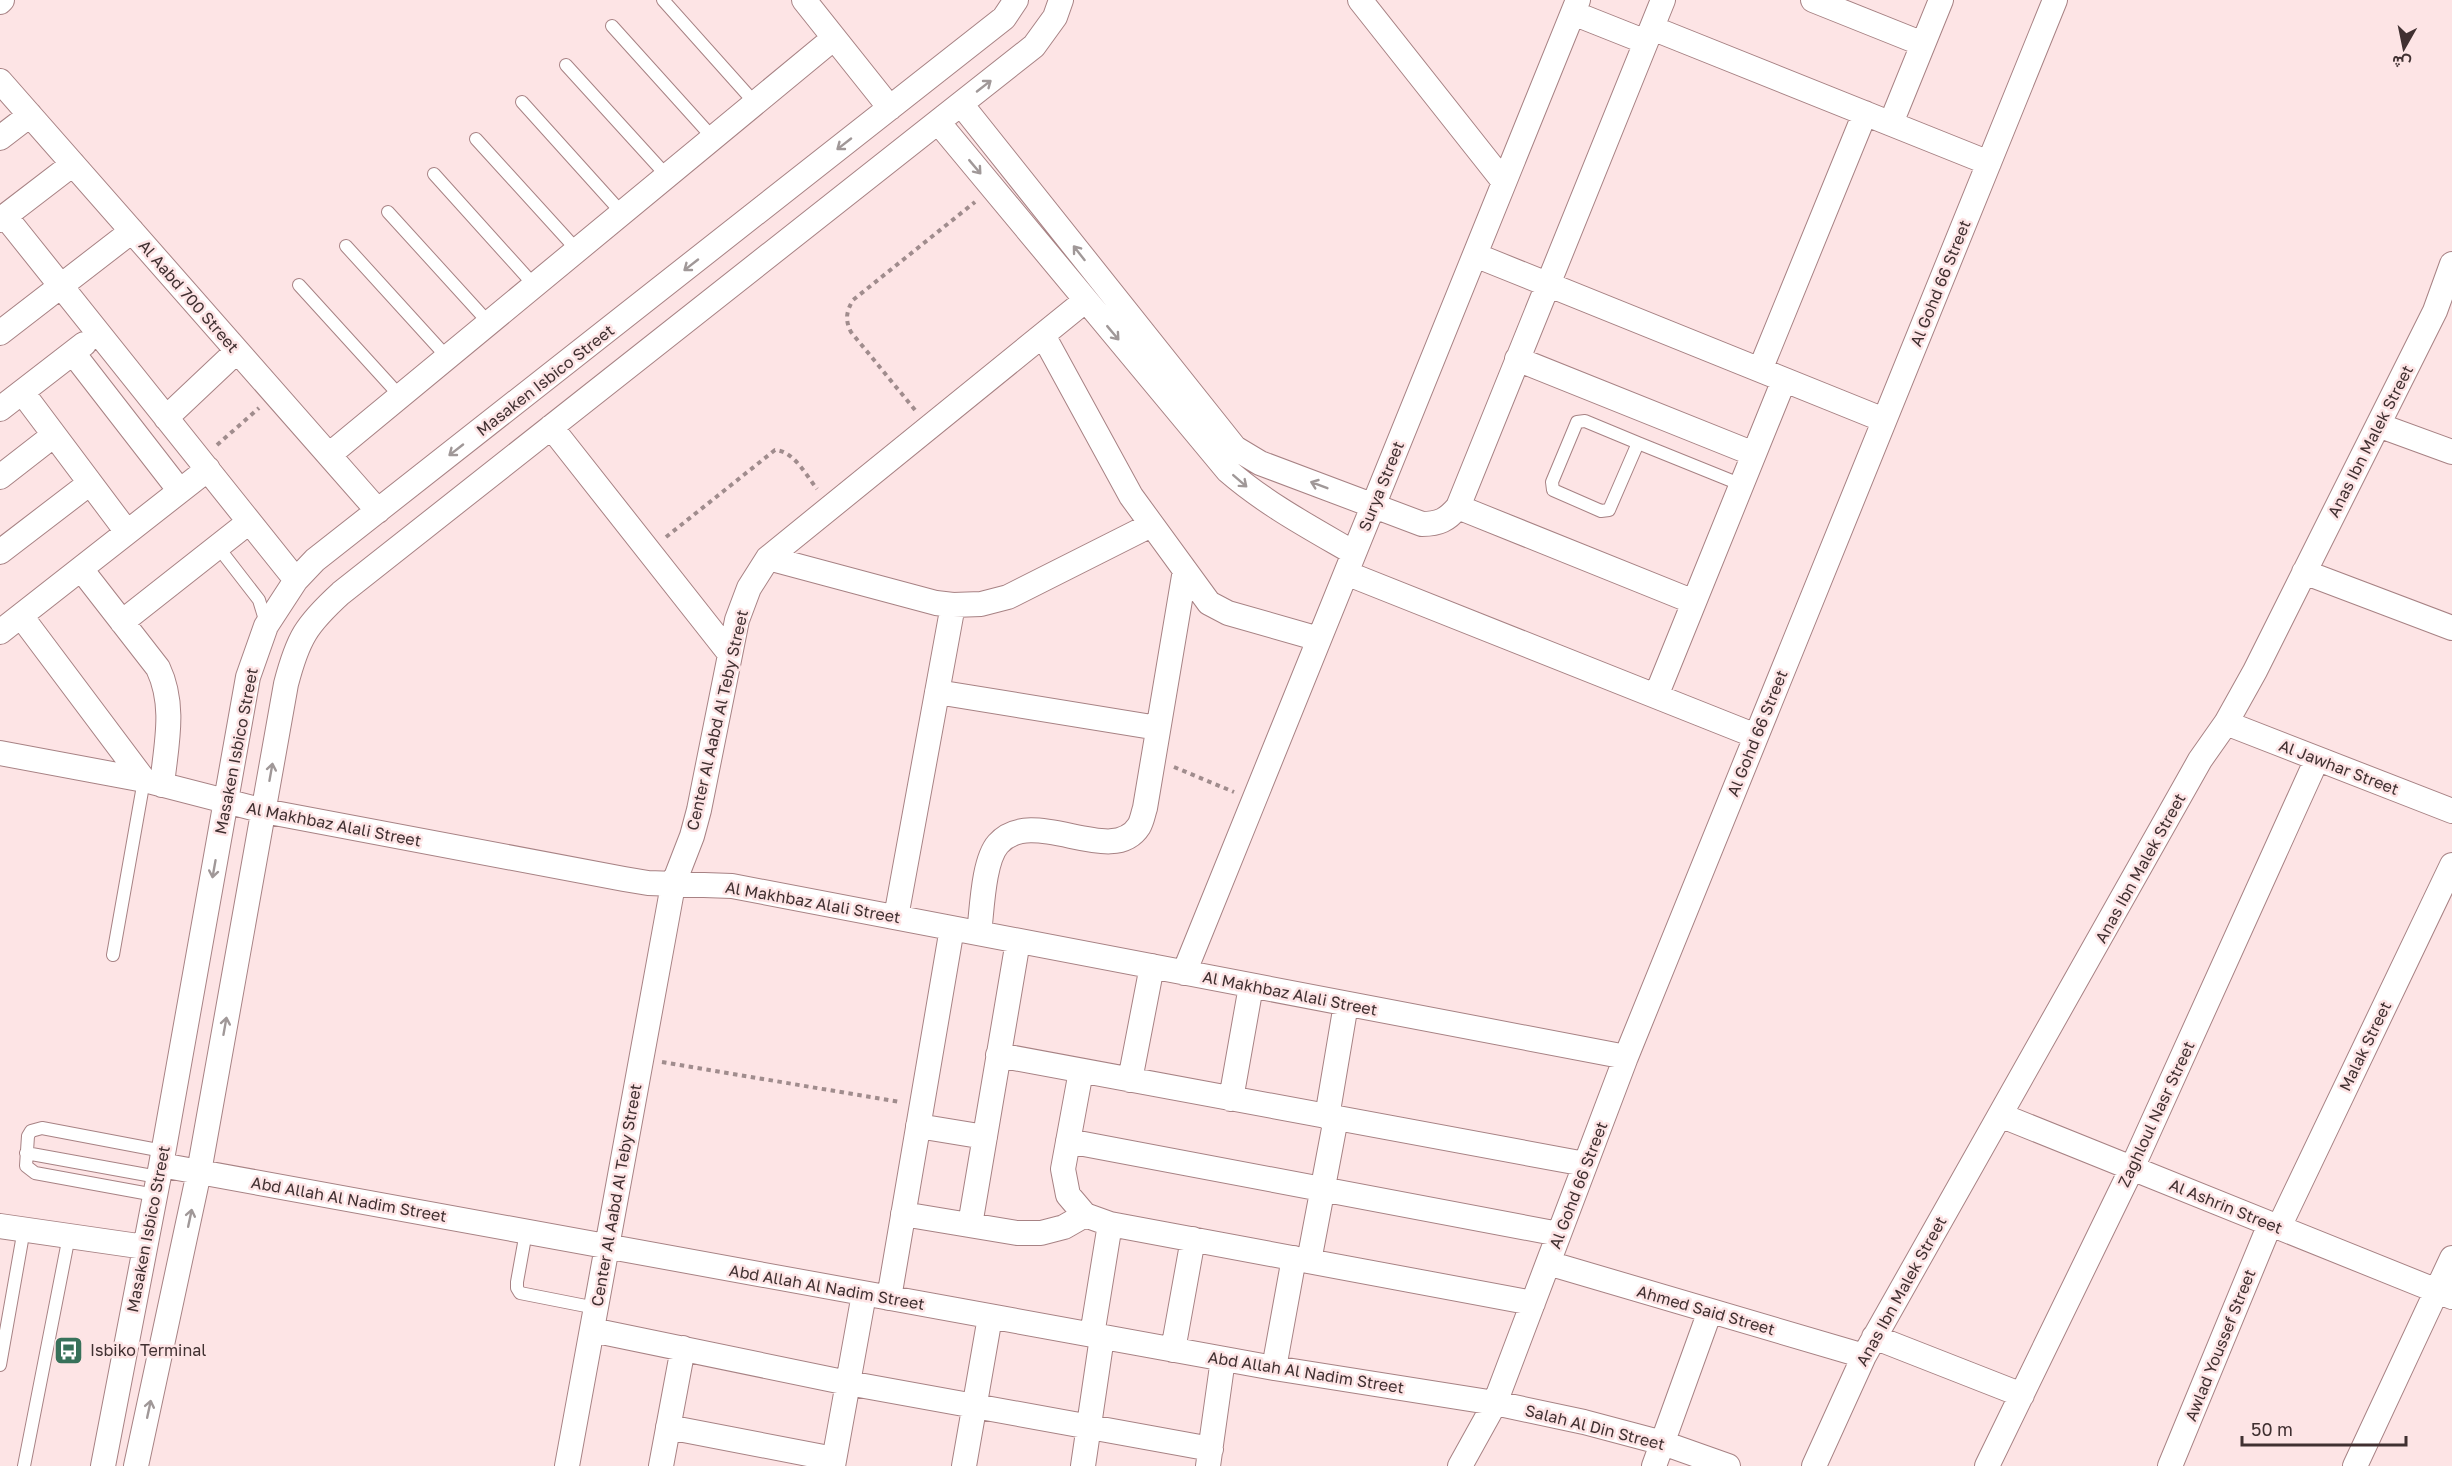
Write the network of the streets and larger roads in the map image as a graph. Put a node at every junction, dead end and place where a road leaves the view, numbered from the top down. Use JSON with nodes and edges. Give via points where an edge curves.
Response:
{"nodes":[{"id":1,"x":804,"y":0,"type":"edge"},
{"id":2,"x":1016,"y":0,"type":"edge"},
{"id":3,"x":1061,"y":0,"type":"edge"},
{"id":4,"x":1360,"y":0,"type":"edge"},
{"id":5,"x":1663,"y":0,"type":"edge"},
{"id":6,"x":1813,"y":0,"type":"edge"},
{"id":7,"x":1941,"y":0,"type":"edge"},
{"id":8,"x":2055,"y":0,"type":"edge"},
{"id":9,"x":1576,"y":6,"type":"edge"},
{"id":10,"x":1649,"y":35,"type":"junction"},
{"id":11,"x":834,"y":38,"type":"junction"},
{"id":12,"x":1923,"y":44,"type":"junction"},
{"id":13,"x":0,"y":81,"type":"edge"},
{"id":14,"x":961,"y":104,"type":"junction"},
{"id":15,"x":890,"y":108,"type":"junction"},
{"id":16,"x":1865,"y":113,"type":"junction"},
{"id":17,"x":30,"y":115,"type":"junction"},
{"id":18,"x":938,"y":122,"type":"junction"},
{"id":19,"x":1890,"y":123,"type":"junction"},
{"id":20,"x":0,"y":138,"type":"edge"},
{"id":21,"x":1989,"y":163,"type":"junction"},
{"id":22,"x":73,"y":164,"type":"junction"},
{"id":23,"x":1504,"y":182,"type":"junction"},
{"id":24,"x":2,"y":218,"type":"edge"},
{"id":25,"x":132,"y":231,"type":"junction"},
{"id":26,"x":1475,"y":255,"type":"junction"},
{"id":27,"x":2452,"y":264,"type":"edge"},
{"id":28,"x":1548,"y":285,"type":"junction"},
{"id":29,"x":61,"y":287,"type":"junction"},
{"id":30,"x":1086,"y":300,"type":"junction"},
{"id":31,"x":3,"y":326,"type":"edge"},
{"id":32,"x":98,"y":333,"type":"junction"},
{"id":33,"x":1043,"y":335,"type":"junction"},
{"id":34,"x":237,"y":351,"type":"junction"},
{"id":35,"x":73,"y":352,"type":"junction"},
{"id":36,"x":1518,"y":359,"type":"junction"},
{"id":37,"x":1760,"y":370,"type":"junction"},
{"id":38,"x":1784,"y":380,"type":"junction"},
{"id":39,"x":22,"y":392,"type":"junction"},
{"id":40,"x":0,"y":409,"type":"edge"},
{"id":41,"x":166,"y":418,"type":"junction"},
{"id":42,"x":1884,"y":420,"type":"junction"},
{"id":43,"x":2378,"y":425,"type":"junction"},
{"id":44,"x":551,"y":427,"type":"junction"},
{"id":45,"x":54,"y":435,"type":"junction"},
{"id":46,"x":2452,"y":452,"type":"edge"},
{"id":47,"x":1754,"y":454,"type":"junction"},
{"id":48,"x":329,"y":455,"type":"junction"},
{"id":49,"x":204,"y":465,"type":"junction"},
{"id":50,"x":0,"y":477,"type":"edge"},
{"id":51,"x":90,"y":483,"type":"junction"},
{"id":52,"x":180,"y":491,"type":"junction"},
{"id":53,"x":1374,"y":505,"type":"junction"},
{"id":54,"x":1458,"y":507,"type":"junction"},
{"id":55,"x":378,"y":511,"type":"junction"},
{"id":56,"x":249,"y":522,"type":"junction"},
{"id":57,"x":1151,"y":525,"type":"junction"},
{"id":58,"x":127,"y":532,"type":"junction"},
{"id":59,"x":0,"y":552,"type":"edge"},
{"id":60,"x":768,"y":558,"type":"junction"},
{"id":61,"x":1350,"y":563,"type":"junction"},
{"id":62,"x":81,"y":569,"type":"junction"},
{"id":63,"x":1185,"y":570,"type":"junction"},
{"id":64,"x":2304,"y":572,"type":"junction"},
{"id":65,"x":296,"y":580,"type":"junction"},
{"id":66,"x":1694,"y":602,"type":"junction"},
{"id":67,"x":953,"y":605,"type":"junction"},
{"id":68,"x":21,"y":616,"type":"junction"},
{"id":69,"x":122,"y":622,"type":"junction"},
{"id":70,"x":2452,"y":628,"type":"edge"},
{"id":71,"x":0,"y":632,"type":"edge"},
{"id":72,"x":1319,"y":639,"type":"junction"},
{"id":73,"x":730,"y":654,"type":"junction"},
{"id":74,"x":937,"y":692,"type":"junction"},
{"id":75,"x":1656,"y":696,"type":"junction"},
{"id":76,"x":2226,"y":723,"type":"junction"},
{"id":77,"x":1158,"y":729,"type":"junction"},
{"id":78,"x":1756,"y":736,"type":"junction"},
{"id":79,"x":2,"y":751,"type":"edge"},
{"id":80,"x":2317,"y":759,"type":"junction"},
{"id":81,"x":153,"y":783,"type":"junction"},
{"id":82,"x":226,"y":802,"type":"junction"},
{"id":83,"x":264,"y":811,"type":"junction"},
{"id":84,"x":2452,"y":811,"type":"edge"},
{"id":85,"x":2452,"y":865,"type":"edge"},
{"id":86,"x":673,"y":885,"type":"junction"},
{"id":87,"x":896,"y":917,"type":"junction"},
{"id":88,"x":952,"y":928,"type":"junction"},
{"id":89,"x":979,"y":933,"type":"junction"},
{"id":90,"x":1018,"y":941,"type":"junction"},
{"id":91,"x":1152,"y":966,"type":"junction"},
{"id":92,"x":1184,"y":973,"type":"junction"},
{"id":93,"x":1251,"y":986,"type":"junction"},
{"id":94,"x":1346,"y":1004,"type":"junction"},
{"id":95,"x":998,"y":1055,"type":"junction"},
{"id":96,"x":1626,"y":1057,"type":"junction"},
{"id":97,"x":1081,"y":1071,"type":"junction"},
{"id":98,"x":1131,"y":1080,"type":"junction"},
{"id":99,"x":1231,"y":1099,"type":"junction"},
{"id":100,"x":2000,"y":1115,"type":"junction"},
{"id":101,"x":920,"y":1116,"type":"junction"},
{"id":102,"x":1331,"y":1118,"type":"junction"},
{"id":103,"x":985,"y":1137,"type":"junction"},
{"id":104,"x":1068,"y":1141,"type":"junction"},
{"id":105,"x":1586,"y":1164,"type":"junction"},
{"id":106,"x":2132,"y":1168,"type":"junction"},
{"id":107,"x":159,"y":1172,"type":"junction"},
{"id":108,"x":200,"y":1172,"type":"junction"},
{"id":109,"x":1323,"y":1188,"type":"junction"},
{"id":110,"x":903,"y":1214,"type":"junction"},
{"id":111,"x":1085,"y":1215,"type":"junction"},
{"id":112,"x":1110,"y":1224,"type":"junction"},
{"id":113,"x":969,"y":1225,"type":"junction"},
{"id":114,"x":0,"y":1226,"type":"edge"},
{"id":115,"x":2274,"y":1226,"type":"junction"},
{"id":116,"x":1559,"y":1234,"type":"junction"},
{"id":117,"x":1193,"y":1239,"type":"junction"},
{"id":118,"x":607,"y":1246,"type":"junction"},
{"id":119,"x":145,"y":1247,"type":"junction"},
{"id":120,"x":2452,"y":1258,"type":"edge"},
{"id":121,"x":1302,"y":1260,"type":"junction"},
{"id":122,"x":1548,"y":1263,"type":"junction"},
{"id":123,"x":864,"y":1294,"type":"junction"},
{"id":124,"x":2444,"y":1294,"type":"edge"},
{"id":125,"x":889,"y":1298,"type":"junction"},
{"id":126,"x":1533,"y":1303,"type":"junction"},
{"id":127,"x":1710,"y":1311,"type":"junction"},
{"id":128,"x":990,"y":1317,"type":"junction"},
{"id":129,"x":594,"y":1319,"type":"junction"},
{"id":130,"x":1097,"y":1336,"type":"junction"},
{"id":131,"x":1869,"y":1347,"type":"junction"},
{"id":132,"x":683,"y":1348,"type":"junction"},
{"id":133,"x":1173,"y":1350,"type":"junction"},
{"id":134,"x":1223,"y":1359,"type":"junction"},
{"id":135,"x":1274,"y":1368,"type":"junction"},
{"id":136,"x":848,"y":1383,"type":"junction"},
{"id":137,"x":2022,"y":1395,"type":"junction"},
{"id":138,"x":1495,"y":1403,"type":"junction"},
{"id":139,"x":975,"y":1406,"type":"junction"},
{"id":140,"x":668,"y":1427,"type":"junction"},
{"id":141,"x":1089,"y":1427,"type":"junction"},
{"id":142,"x":1663,"y":1443,"type":"junction"},
{"id":143,"x":1209,"y":1458,"type":"edge"},
{"id":144,"x":833,"y":1462,"type":"edge"},
{"id":145,"x":103,"y":1466,"type":"edge"},
{"id":146,"x":136,"y":1466,"type":"edge"},
{"id":147,"x":567,"y":1466,"type":"edge"},
{"id":148,"x":661,"y":1466,"type":"edge"},
{"id":149,"x":964,"y":1466,"type":"edge"},
{"id":150,"x":1083,"y":1466,"type":"edge"},
{"id":151,"x":1460,"y":1466,"type":"edge"},
{"id":152,"x":1654,"y":1466,"type":"edge"},
{"id":153,"x":1728,"y":1466,"type":"edge"},
{"id":154,"x":1814,"y":1466,"type":"edge"},
{"id":155,"x":1988,"y":1466,"type":"edge"},
{"id":156,"x":2170,"y":1466,"type":"edge"},
{"id":157,"x":2355,"y":1466,"type":"edge"}],
"edges":[{"from":1,"to":11,"type":"street"},
{"from":2,"to":15,"type":"street","name":"Masaken Isbico Street","via":[[1004,18]]},
{"from":14,"to":3,"type":"street","one_way":true,"via":[[1034,46],[1055,17]]},
{"from":4,"to":23,"type":"street"},
{"from":5,"to":10,"type":"street"},
{"from":6,"to":12,"type":"street"},
{"from":7,"to":12,"type":"street"},
{"from":8,"to":21,"type":"street","name":"Al Gohd 66 Street"},
{"from":9,"to":10,"type":"street"},
{"from":9,"to":23,"type":"street","name":"Surya Street"},
{"from":10,"to":16,"type":"street"},
{"from":10,"to":28,"type":"street"},
{"from":11,"to":15,"type":"street"},
{"from":11,"to":48,"type":"street"},
{"from":12,"to":19,"type":"street"},
{"from":13,"to":17,"type":"street","name":"Al Aabd 700 Street"},
{"from":14,"to":18,"type":"street"},
{"from":53,"to":14,"type":"street","one_way":true,"via":[[1260,463],[1235,448]]},
{"from":15,"to":55,"type":"street","name":"Masaken Isbico Street","one_way":true},
{"from":16,"to":19,"type":"street"},
{"from":16,"to":37,"type":"street"},
{"from":17,"to":20,"type":"street"},
{"from":17,"to":22,"type":"street","name":"Al Aabd 700 Street"},
{"from":18,"to":30,"type":"street","one_way":true},
{"from":18,"to":44,"type":"street"},
{"from":19,"to":21,"type":"street"},
{"from":21,"to":42,"type":"street","name":"Al Gohd 66 Street"},
{"from":22,"to":24,"type":"street"},
{"from":22,"to":25,"type":"street","name":"Al Aabd 700 Street"},
{"from":23,"to":26,"type":"street","name":"Surya Street"},
{"from":24,"to":29,"type":"street"},
{"from":25,"to":29,"type":"street"},
{"from":25,"to":34,"type":"street","name":"Al Aabd 700 Street"},
{"from":26,"to":28,"type":"street"},
{"from":26,"to":53,"type":"street","name":"Surya Street"},
{"from":27,"to":43,"type":"street","name":"Anas Ibn Malek Street","via":[[2435,311]]},
{"from":28,"to":36,"type":"street"},
{"from":28,"to":37,"type":"street"},
{"from":29,"to":31,"type":"street"},
{"from":29,"to":32,"type":"street"},
{"from":30,"to":33,"type":"street","name":"Center Al Aabd Al Teby Street"},
{"from":30,"to":61,"type":"street","one_way":true,"via":[[1228,471]]},
{"from":32,"to":35,"type":"street"},
{"from":32,"to":41,"type":"street"},
{"from":33,"to":57,"type":"street","via":[[1131,496]]},
{"from":33,"to":60,"type":"street","name":"Center Al Aabd Al Teby Street"},
{"from":34,"to":41,"type":"street"},
{"from":34,"to":48,"type":"street","name":"Al Aabd 700 Street"},
{"from":35,"to":39,"type":"street"},
{"from":35,"to":52,"type":"street"},
{"from":36,"to":47,"type":"street"},
{"from":36,"to":54,"type":"street"},
{"from":37,"to":38,"type":"street"},
{"from":38,"to":42,"type":"street"},
{"from":38,"to":47,"type":"street"},
{"from":39,"to":40,"type":"street"},
{"from":39,"to":45,"type":"street"},
{"from":41,"to":49,"type":"street"},
{"from":42,"to":78,"type":"street","name":"Al Gohd 66 Street"},
{"from":43,"to":46,"type":"street"},
{"from":43,"to":64,"type":"street","name":"Anas Ibn Malek Street"},
{"from":44,"to":73,"type":"street"},
{"from":83,"to":44,"type":"street","one_way":true,"via":[[291,666],[296,648],[314,618]]},
{"from":45,"to":50,"type":"street"},
{"from":45,"to":51,"type":"street"},
{"from":47,"to":66,"type":"street"},
{"from":48,"to":55,"type":"street","name":"Al Aabd 700 Street"},
{"from":49,"to":52,"type":"street"},
{"from":49,"to":56,"type":"street"},
{"from":51,"to":58,"type":"street"},
{"from":51,"to":59,"type":"street"},
{"from":52,"to":58,"type":"street"},
{"from":53,"to":54,"type":"street","via":[[1422,524],[1436,524],[1449,518]]},
{"from":53,"to":61,"type":"street","name":"Surya Street"},
{"from":54,"to":66,"type":"street"},
{"from":55,"to":65,"type":"street","name":"Masaken Isbico Street","via":[[315,560]]},
{"from":56,"to":65,"type":"street"},
{"from":56,"to":69,"type":"street"},
{"from":57,"to":63,"type":"street"},
{"from":57,"to":67,"type":"street","via":[[1008,597],[981,604]]},
{"from":58,"to":62,"type":"street"},
{"from":60,"to":67,"type":"street"},
{"from":60,"to":73,"type":"street","name":"Center Al Aabd Al Teby Street","via":[[745,598]]},
{"from":61,"to":72,"type":"street","name":"Surya Street"},
{"from":61,"to":75,"type":"street"},
{"from":62,"to":68,"type":"street"},
{"from":62,"to":69,"type":"street"},
{"from":63,"to":72,"type":"street","via":[[1218,609]]},
{"from":63,"to":77,"type":"street"},
{"from":64,"to":70,"type":"street"},
{"from":64,"to":76,"type":"street","name":"Anas Ibn Malek Street"},
{"from":65,"to":82,"type":"street","name":"Masaken Isbico Street","via":[[266,626],[248,677]]},
{"from":66,"to":75,"type":"street"},
{"from":67,"to":74,"type":"street"},
{"from":68,"to":71,"type":"street"},
{"from":68,"to":81,"type":"street"},
{"from":69,"to":81,"type":"street","via":[[158,668],[169,701]]},
{"from":72,"to":92,"type":"street","name":"Surya Street"},
{"from":73,"to":86,"type":"street","name":"Center Al Aabd Al Teby Street","via":[[699,810]]},
{"from":74,"to":77,"type":"street"},
{"from":74,"to":87,"type":"street"},
{"from":75,"to":78,"type":"street"},
{"from":76,"to":80,"type":"street","name":"Al Jawhar Street"},
{"from":76,"to":100,"type":"street","name":"Anas Ibn Malek Street","via":[[2200,760]]},
{"from":77,"to":89,"type":"street","via":[[1139,826],[1124,839],[1105,841],[1035,830],[1014,832],[998,844],[989,863]]},
{"from":78,"to":96,"type":"street","name":"Al Gohd 66 Street"},
{"from":79,"to":81,"type":"street","name":"Al Makhbaz Alali Street"},
{"from":80,"to":84,"type":"street","name":"Al Jawhar Street"},
{"from":80,"to":106,"type":"street","name":"Zaghloul Nasr Street"},
{"from":81,"to":82,"type":"street","name":"Al Makhbaz Alali Street"},
{"from":82,"to":83,"type":"street","name":"Al Makhbaz Alali Street"},
{"from":82,"to":107,"type":"street","name":"Masaken Isbico Street","one_way":true},
{"from":83,"to":86,"type":"street","name":"Al Makhbaz Alali Street"},
{"from":108,"to":83,"type":"street","one_way":true},
{"from":85,"to":115,"type":"street","name":"Malak Street"},
{"from":86,"to":87,"type":"street","name":"Al Makhbaz Alali Street","via":[[732,886]]},
{"from":86,"to":118,"type":"street","name":"Center Al Aabd Al Teby Street"},
{"from":87,"to":88,"type":"street","name":"Al Makhbaz Alali Street"},
{"from":88,"to":89,"type":"street","name":"Al Makhbaz Alali Street"},
{"from":88,"to":101,"type":"street"},
{"from":89,"to":90,"type":"street","name":"Al Makhbaz Alali Street"},
{"from":90,"to":91,"type":"street","name":"Al Makhbaz Alali Street"},
{"from":90,"to":95,"type":"street"},
{"from":91,"to":92,"type":"street","name":"Al Makhbaz Alali Street"},
{"from":91,"to":98,"type":"street"},
{"from":92,"to":93,"type":"street","name":"Al Makhbaz Alali Street"},
{"from":93,"to":94,"type":"street","name":"Al Makhbaz Alali Street"},
{"from":93,"to":99,"type":"street"},
{"from":94,"to":96,"type":"street","name":"Al Makhbaz Alali Street"},
{"from":94,"to":102,"type":"street"},
{"from":95,"to":97,"type":"street"},
{"from":95,"to":103,"type":"street"},
{"from":96,"to":105,"type":"street","name":"Al Gohd 66 Street"},
{"from":97,"to":98,"type":"street"},
{"from":97,"to":104,"type":"street"},
{"from":98,"to":99,"type":"street"},
{"from":99,"to":102,"type":"street"},
{"from":100,"to":106,"type":"street","name":"Al Ashrin Street"},
{"from":100,"to":131,"type":"street","name":"Anas Ibn Malek Street"},
{"from":101,"to":103,"type":"street"},
{"from":101,"to":110,"type":"street"},
{"from":102,"to":105,"type":"street"},
{"from":102,"to":109,"type":"street"},
{"from":103,"to":113,"type":"street"},
{"from":104,"to":109,"type":"street"},
{"from":104,"to":111,"type":"street","via":[[1063,1169],[1068,1195]]},
{"from":105,"to":116,"type":"street","name":"Al Gohd 66 Street"},
{"from":106,"to":115,"type":"street","name":"Al Ashrin Street"},
{"from":106,"to":137,"type":"street","name":"Zaghloul Nasr Street"},
{"from":107,"to":108,"type":"street","name":"Abd Allah Al Nadim Street"},
{"from":107,"to":119,"type":"street","name":"Masaken Isbico Street"},
{"from":108,"to":118,"type":"street","name":"Abd Allah Al Nadim Street"},
{"from":146,"to":108,"type":"street","one_way":true},
{"from":109,"to":116,"type":"street"},
{"from":109,"to":121,"type":"street"},
{"from":110,"to":113,"type":"street"},
{"from":110,"to":125,"type":"street"},
{"from":111,"to":112,"type":"street"},
{"from":111,"to":113,"type":"street","via":[[1064,1227],[1041,1233]]},
{"from":112,"to":117,"type":"street"},
{"from":112,"to":130,"type":"street"},
{"from":114,"to":119,"type":"street"},
{"from":115,"to":124,"type":"street","name":"Al Ashrin Street"},
{"from":115,"to":156,"type":"street","name":"Awlad Youssef Street"},
{"from":116,"to":122,"type":"street","name":"Al Gohd 66 Street"},
{"from":117,"to":121,"type":"street"},
{"from":117,"to":133,"type":"street"},
{"from":118,"to":123,"type":"street","name":"Abd Allah Al Nadim Street"},
{"from":118,"to":129,"type":"street","name":"Center Al Aabd Al Teby Street"},
{"from":119,"to":145,"type":"street","name":"Masaken Isbico Street"},
{"from":120,"to":124,"type":"street"},
{"from":121,"to":126,"type":"street"},
{"from":121,"to":135,"type":"street"},
{"from":122,"to":126,"type":"street","name":"Al Gohd 66 Street"},
{"from":122,"to":127,"type":"street","name":"Ahmed Said Street"},
{"from":123,"to":125,"type":"street","name":"Abd Allah Al Nadim Street"},
{"from":123,"to":136,"type":"street"},
{"from":124,"to":157,"type":"street"},
{"from":125,"to":128,"type":"street","name":"Abd Allah Al Nadim Street"},
{"from":126,"to":138,"type":"street","name":"Al Gohd 66 Street"},
{"from":127,"to":131,"type":"street","name":"Ahmed Said Street"},
{"from":127,"to":142,"type":"street"},
{"from":128,"to":130,"type":"street","name":"Abd Allah Al Nadim Street"},
{"from":128,"to":139,"type":"street"},
{"from":129,"to":132,"type":"street"},
{"from":129,"to":147,"type":"street","name":"Center Al Aabd Al Teby Street"},
{"from":130,"to":133,"type":"street","name":"Abd Allah Al Nadim Street"},
{"from":130,"to":141,"type":"street"},
{"from":131,"to":137,"type":"street","name":"Ahmed Said Street"},
{"from":131,"to":154,"type":"street","name":"Anas Ibn Malek Street"},
{"from":132,"to":136,"type":"street"},
{"from":132,"to":140,"type":"street"},
{"from":133,"to":134,"type":"street","name":"Abd Allah Al Nadim Street"},
{"from":134,"to":135,"type":"street","name":"Abd Allah Al Nadim Street"},
{"from":134,"to":143,"type":"street"},
{"from":135,"to":138,"type":"street","name":"Abd Allah Al Nadim Street"},
{"from":136,"to":139,"type":"street"},
{"from":136,"to":144,"type":"street"},
{"from":137,"to":155,"type":"street","name":"Zaghloul Nasr Street"},
{"from":138,"to":142,"type":"street","name":"Salah Al Din Street"},
{"from":138,"to":151,"type":"street","name":"Al Gohd 66 Street"},
{"from":139,"to":141,"type":"street"},
{"from":139,"to":149,"type":"street"},
{"from":140,"to":144,"type":"street"},
{"from":140,"to":148,"type":"street"},
{"from":141,"to":143,"type":"street"},
{"from":141,"to":150,"type":"street"},
{"from":142,"to":152,"type":"street"},
{"from":142,"to":153,"type":"street","name":"Salah Al Din Street"}]}
